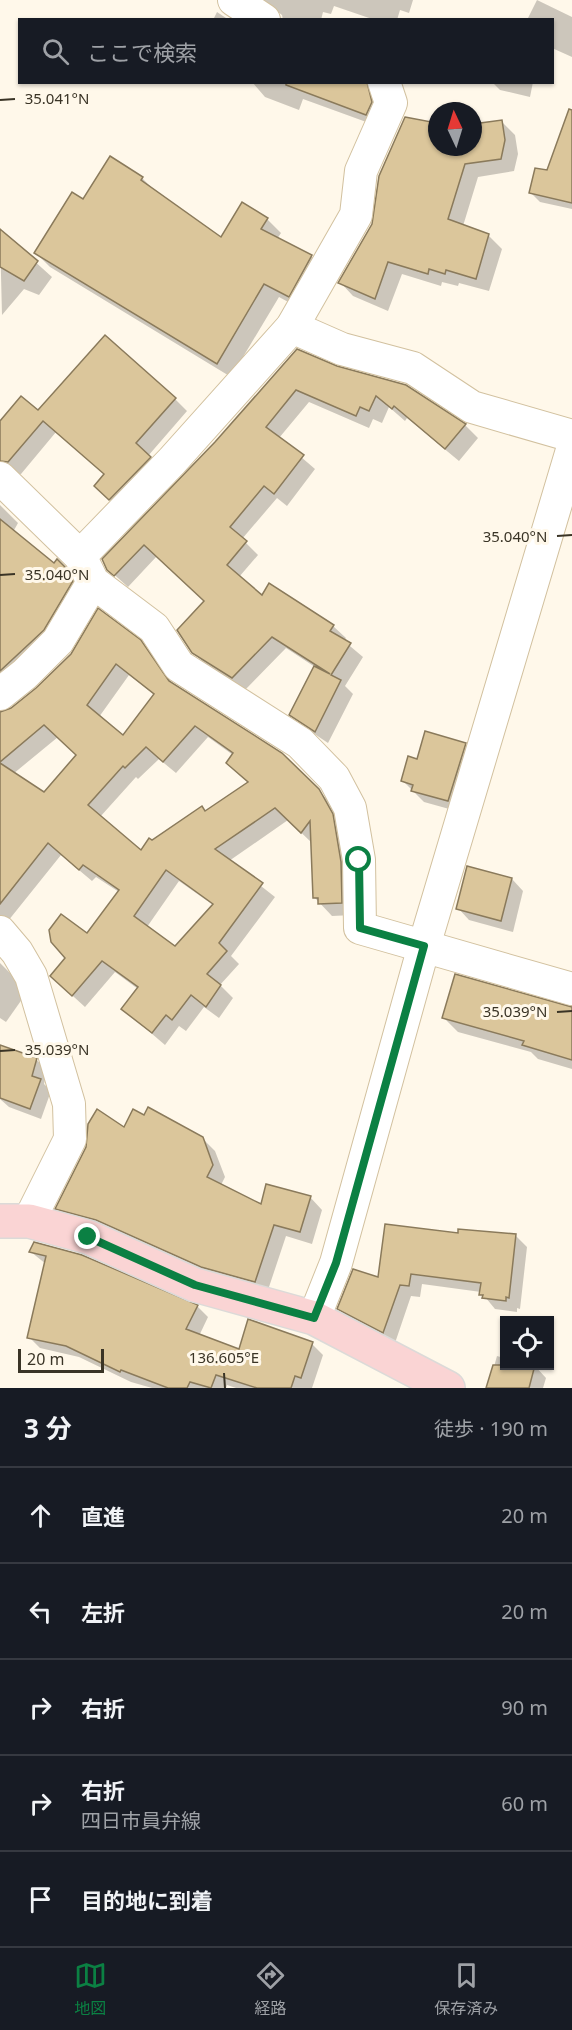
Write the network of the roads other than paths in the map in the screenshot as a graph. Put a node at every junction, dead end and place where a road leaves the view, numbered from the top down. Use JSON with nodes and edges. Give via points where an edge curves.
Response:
{"nodes":[{"id":1,"x":234,"y":0,"type":"edge"},
{"id":2,"x":261,"y":18,"type":"edge"},
{"id":3,"x":385,"y":84,"type":"edge"},
{"id":4,"x":292,"y":327,"type":"junction"},
{"id":5,"x":572,"y":436,"type":"edge"},
{"id":6,"x":572,"y":450,"type":"edge"},
{"id":7,"x":0,"y":478,"type":"edge"},
{"id":8,"x":86,"y":569,"type":"junction"},
{"id":9,"x":0,"y":694,"type":"edge"},
{"id":10,"x":0,"y":932,"type":"edge"},
{"id":11,"x":424,"y":946,"type":"junction"},
{"id":12,"x":572,"y":989,"type":"edge"},
{"id":13,"x":14,"y":1221,"type":"edge"},
{"id":14,"x":314,"y":1318,"type":"junction"},
{"id":15,"x":448,"y":1388,"type":"edge"}],
"edges":[{"from":1,"to":2,"type":"street"},
{"from":3,"to":4,"type":"street","via":[[391,103],[361,171],[356,216]]},
{"from":4,"to":5,"type":"street","via":[[342,350],[413,368],[472,407]]},
{"from":4,"to":8,"type":"street","via":[[172,461]]},
{"from":6,"to":11,"type":"street"},
{"from":7,"to":8,"type":"street"},
{"from":8,"to":9,"type":"street","via":[[58,641]]},
{"from":8,"to":11,"type":"street","via":[[154,628],[179,666],[300,743],[334,778],[350,808],[359,860],[360,928]]},
{"from":10,"to":13,"type":"street","via":[[32,976],[69,1104],[70,1139]]},
{"from":11,"to":12,"type":"street"},
{"from":11,"to":14,"type":"street","via":[[336,1263]]},
{"from":13,"to":14,"type":"main road","via":[[88,1237],[195,1285]]},
{"from":14,"to":15,"type":"main road"}]}
